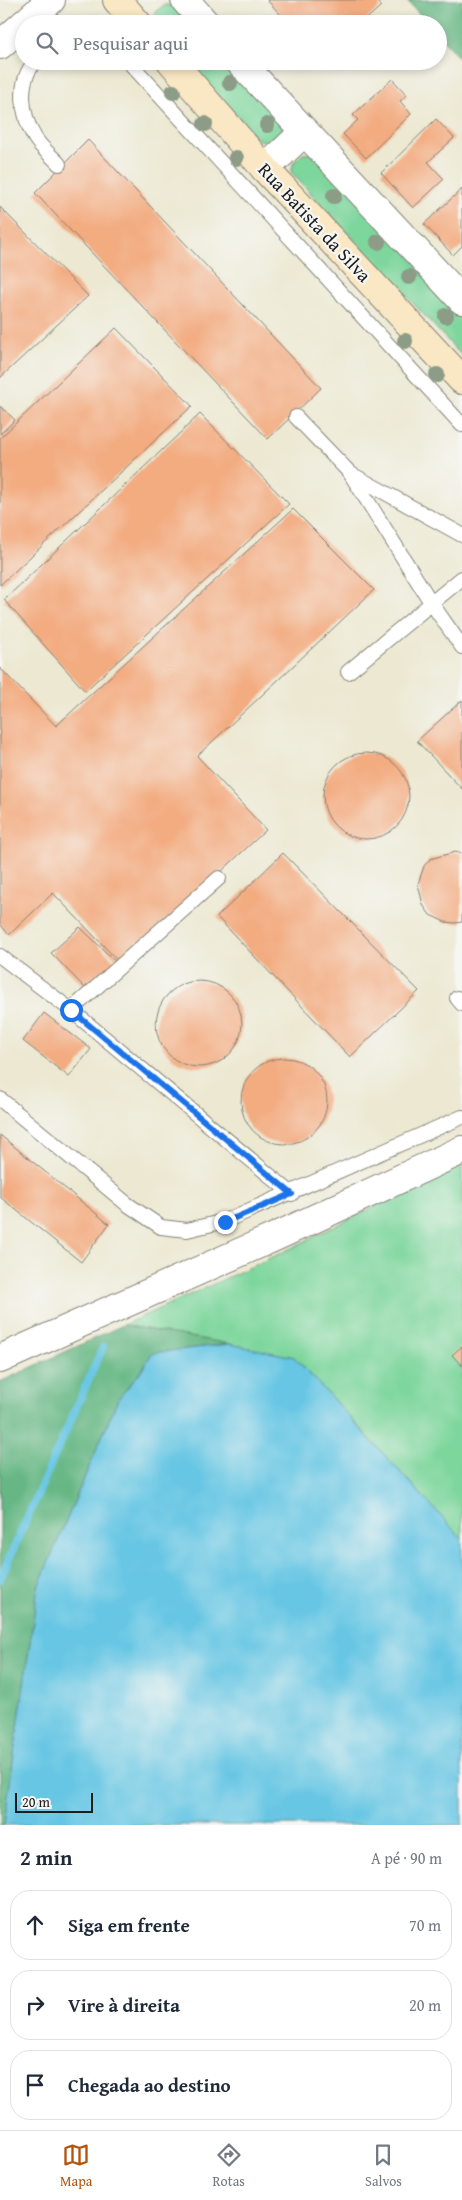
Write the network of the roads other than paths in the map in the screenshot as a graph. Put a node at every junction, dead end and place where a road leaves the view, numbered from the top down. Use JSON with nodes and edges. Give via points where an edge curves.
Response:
{"nodes":[{"id":1,"x":51,"y":0,"type":"edge"},
{"id":2,"x":117,"y":0,"type":"edge"},
{"id":3,"x":185,"y":0,"type":"edge"},
{"id":4,"x":34,"y":15,"type":"edge"},
{"id":5,"x":130,"y":15,"type":"edge"},
{"id":6,"x":198,"y":15,"type":"edge"},
{"id":7,"x":15,"y":32,"type":"edge"},
{"id":8,"x":0,"y":45,"type":"edge"},
{"id":9,"x":32,"y":70,"type":"edge"},
{"id":10,"x":136,"y":70,"type":"edge"},
{"id":11,"x":179,"y":70,"type":"edge"},
{"id":12,"x":247,"y":70,"type":"edge"},
{"id":13,"x":304,"y":132,"type":"junction"},
{"id":14,"x":59,"y":164,"type":"dead end"},
{"id":15,"x":265,"y":169,"type":"junction"},
{"id":16,"x":462,"y":300,"type":"edge"},
{"id":17,"x":462,"y":380,"type":"edge"},
{"id":18,"x":296,"y":417,"type":"dead end"},
{"id":19,"x":462,"y":425,"type":"edge"},
{"id":20,"x":350,"y":473,"type":"junction"},
{"id":21,"x":462,"y":535,"type":"edge"},
{"id":22,"x":462,"y":578,"type":"edge"},
{"id":23,"x":432,"y":604,"type":"junction"},
{"id":24,"x":462,"y":647,"type":"edge"},
{"id":25,"x":348,"y":672,"type":"dead end"},
{"id":26,"x":219,"y":878,"type":"dead end"},
{"id":27,"x":0,"y":956,"type":"edge"},
{"id":28,"x":71,"y":1010,"type":"junction"},
{"id":29,"x":0,"y":1099,"type":"edge"},
{"id":30,"x":462,"y":1117,"type":"edge"},
{"id":31,"x":462,"y":1150,"type":"edge"},
{"id":32,"x":292,"y":1194,"type":"junction"},
{"id":33,"x":0,"y":1359,"type":"edge"}],
"edges":[{"from":1,"to":4,"type":"street"},
{"from":2,"to":5,"type":"main road"},
{"from":3,"to":6,"type":"street"},
{"from":7,"to":8,"type":"street"},
{"from":9,"to":14,"type":"lane","via":[[24,85],[26,115],[36,140]]},
{"from":10,"to":19,"type":"lane"},
{"from":11,"to":15,"type":"main road","name":"Rua Batista da Silva"},
{"from":12,"to":13,"type":"street"},
{"from":13,"to":15,"type":"street"},
{"from":13,"to":16,"type":"street"},
{"from":15,"to":17,"type":"main road","name":"Rua Batista da Silva"},
{"from":18,"to":20,"type":"lane"},
{"from":20,"to":21,"type":"lane"},
{"from":20,"to":23,"type":"lane"},
{"from":22,"to":23,"type":"lane"},
{"from":23,"to":24,"type":"lane"},
{"from":23,"to":25,"type":"lane"},
{"from":26,"to":28,"type":"lane"},
{"from":27,"to":28,"type":"lane"},
{"from":28,"to":32,"type":"lane"},
{"from":29,"to":32,"type":"lane","via":[[127,1204],[161,1227],[187,1230],[225,1222]]},
{"from":30,"to":32,"type":"lane"},
{"from":31,"to":33,"type":"street"}]}
